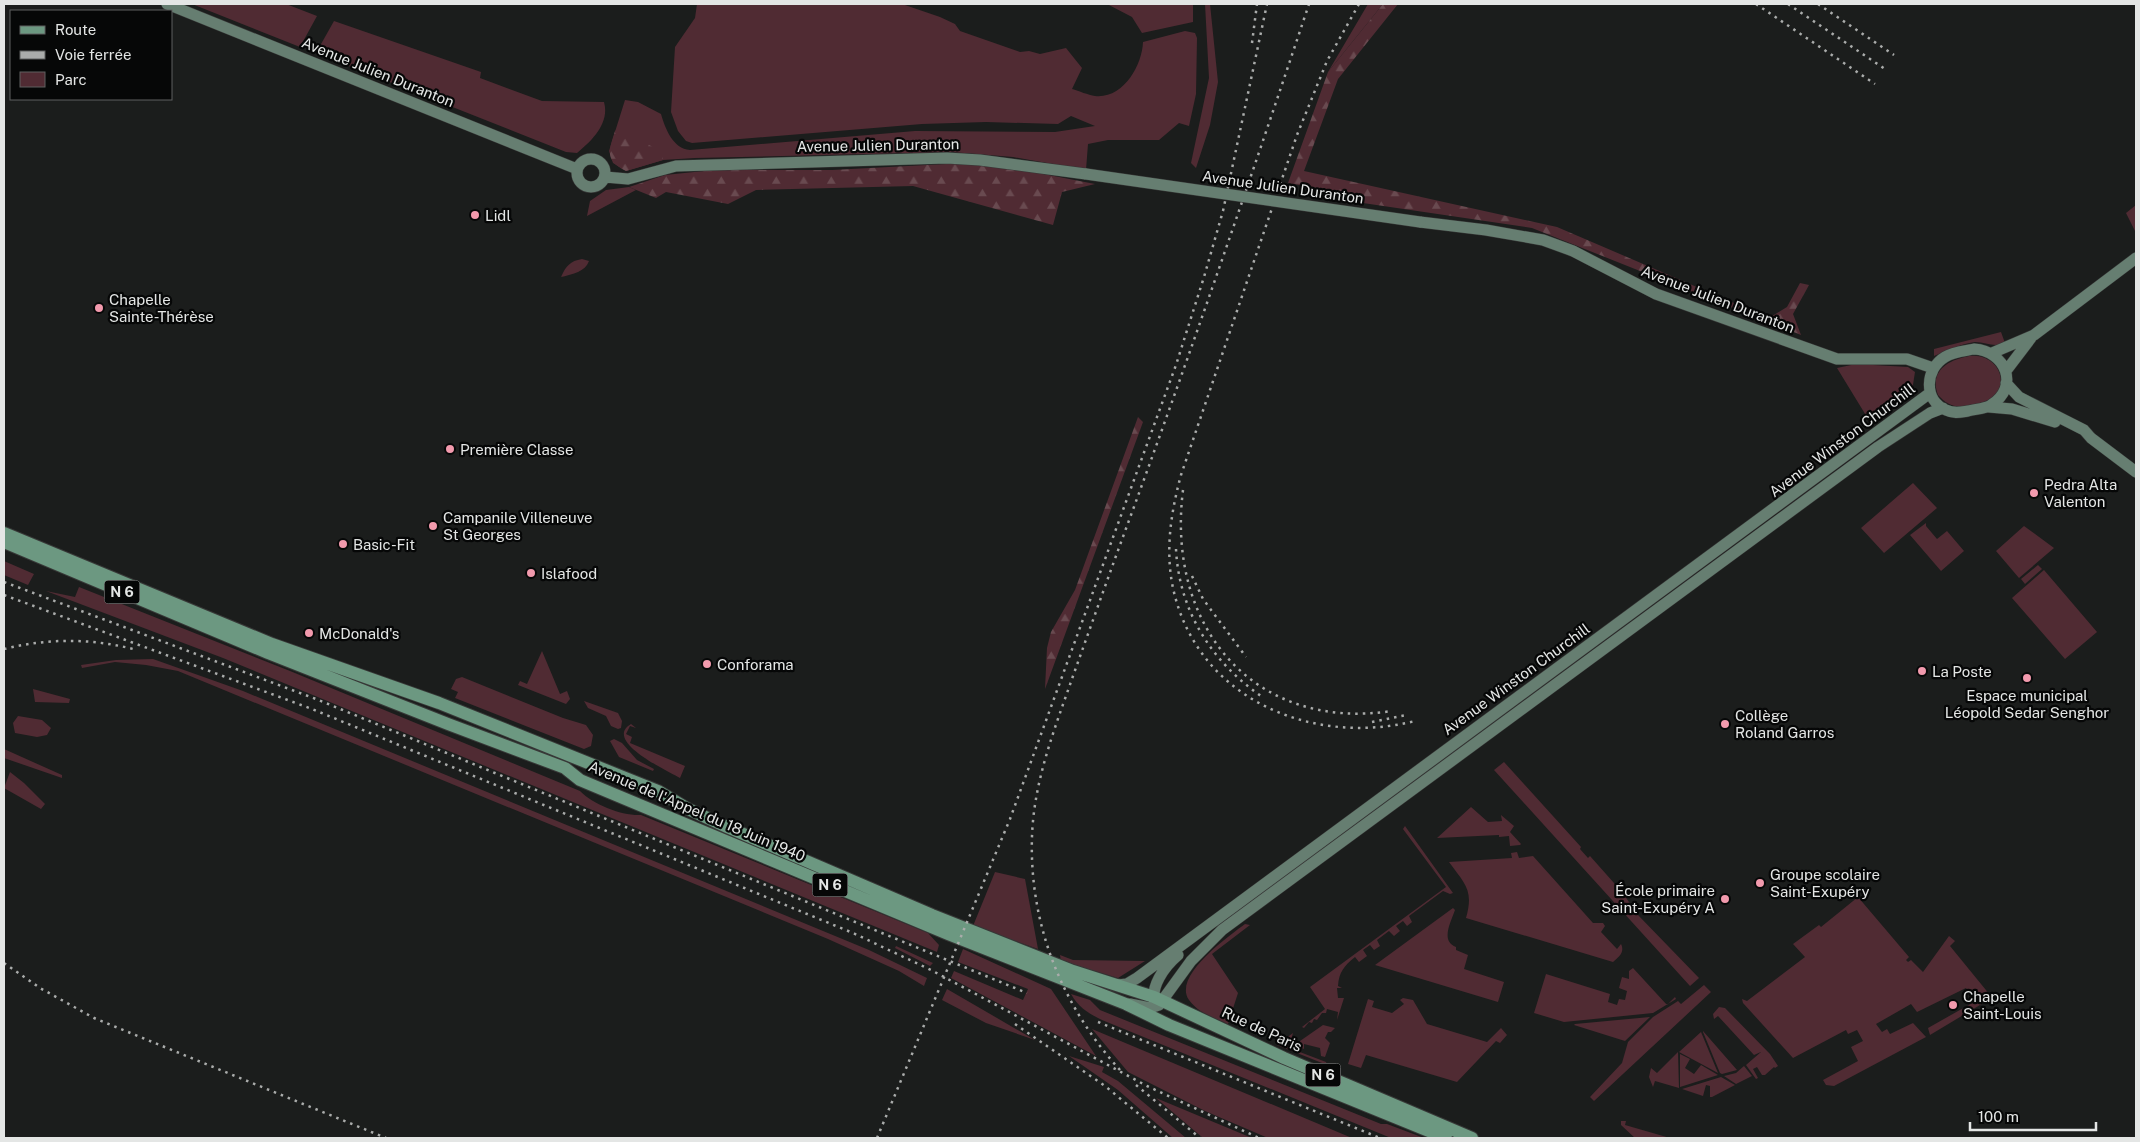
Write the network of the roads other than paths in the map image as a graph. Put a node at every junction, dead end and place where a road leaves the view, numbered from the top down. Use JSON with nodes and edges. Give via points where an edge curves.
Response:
{"nodes":[{"id":1,"x":167,"y":4,"type":"edge"},
{"id":2,"x":577,"y":169,"type":"junction"},
{"id":3,"x":605,"y":177,"type":"junction"},
{"id":4,"x":2136,"y":258,"type":"edge"},
{"id":5,"x":2034,"y":335,"type":"junction"},
{"id":6,"x":1992,"y":353,"type":"junction"},
{"id":7,"x":1933,"y":368,"type":"junction"},
{"id":8,"x":2006,"y":371,"type":"junction"},
{"id":9,"x":2006,"y":384,"type":"junction"},
{"id":10,"x":1930,"y":393,"type":"junction"},
{"id":11,"x":1989,"y":407,"type":"junction"},
{"id":12,"x":1943,"y":408,"type":"junction"},
{"id":13,"x":2091,"y":438,"type":"junction"},
{"id":14,"x":2136,"y":472,"type":"edge"},
{"id":15,"x":4,"y":533,"type":"edge"},
{"id":16,"x":17,"y":538,"type":"junction"},
{"id":17,"x":4,"y":541,"type":"edge"},
{"id":18,"x":239,"y":636,"type":"junction"},
{"id":19,"x":1222,"y":915,"type":"junction"},
{"id":20,"x":1118,"y":986,"type":"junction"},
{"id":21,"x":1158,"y":1001,"type":"junction"},
{"id":22,"x":1126,"y":1004,"type":"junction"},
{"id":23,"x":1169,"y":1025,"type":"junction"},
{"id":24,"x":1446,"y":1138,"type":"edge"},
{"id":25,"x":1472,"y":1138,"type":"edge"}],
"edges":[{"from":1,"to":2,"type":"main road","name":"Avenue Julien Duranton"},
{"from":2,"to":3,"type":"main road","via":[[578,178],[587,187],[596,186]]},
{"from":2,"to":3,"type":"main road","via":[[587,159],[596,160],[603,165]]},
{"from":3,"to":7,"type":"main road","name":"Avenue Julien Duranton","bridge":true,"via":[[628,179],[692,165],[938,158],[980,160],[1486,230],[1543,240],[1573,251],[1656,294],[1837,359],[1907,359]]},
{"from":4,"to":5,"type":"main road"},
{"from":5,"to":6,"type":"main road"},
{"from":5,"to":8,"type":"main road"},
{"from":6,"to":7,"type":"main road","via":[[1974,349],[1947,356]]},
{"from":6,"to":8,"type":"main road"},
{"from":7,"to":10,"type":"main road"},
{"from":8,"to":9,"type":"main road"},
{"from":9,"to":11,"type":"main road","via":[[2002,394]]},
{"from":9,"to":13,"type":"main road","via":[[2019,397],[2066,419]]},
{"from":10,"to":12,"type":"main road"},
{"from":10,"to":19,"type":"main road","name":"Avenue Winston Churchill"},
{"from":11,"to":12,"type":"main road","via":[[1957,413]]},
{"from":11,"to":13,"type":"main road","via":[[2024,412]]},
{"from":12,"to":21,"type":"main road","name":"Avenue Winston Churchill","via":[[1878,447],[1222,930]]},
{"from":13,"to":14,"type":"main road"},
{"from":15,"to":16,"type":"main road","number":"N 6"},
{"from":16,"to":17,"type":"main road"},
{"from":16,"to":18,"type":"main road","number":"N 6"},
{"from":17,"to":18,"type":"main road","number":"N 6"},
{"from":18,"to":20,"type":"main road","name":"Avenue de l'Appel du 18 Juin 1940","number":"N 6","via":[[439,702],[658,791],[727,827],[932,915]]},
{"from":18,"to":22,"type":"main road","name":"Avenue de l'Appel du 18 Juin 1940","number":"N 6","via":[[448,724],[566,768],[580,780],[948,934]]},
{"from":19,"to":20,"type":"main road","name":"Avenue Winston Churchill","via":[[1130,982]]},
{"from":19,"to":21,"type":"main road","via":[[1166,967]]},
{"from":20,"to":21,"type":"main road","number":"N 6"},
{"from":21,"to":22,"type":"main road"},
{"from":21,"to":23,"type":"main road","via":[[1163,1020]]},
{"from":21,"to":25,"type":"main road","name":"Rue de Paris","number":"N 6"},
{"from":22,"to":23,"type":"main road","name":"Avenue de l'Appel du 18 Juin 1940","number":"N 6"},
{"from":23,"to":24,"type":"main road","name":"Rue de Paris","number":"N 6"}]}
